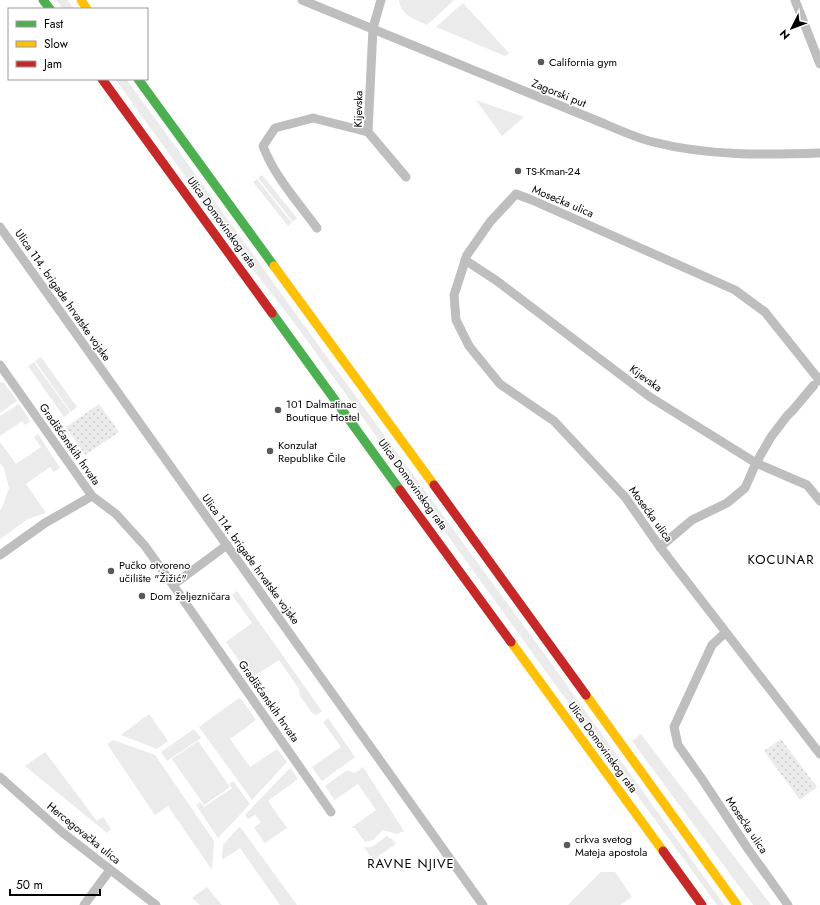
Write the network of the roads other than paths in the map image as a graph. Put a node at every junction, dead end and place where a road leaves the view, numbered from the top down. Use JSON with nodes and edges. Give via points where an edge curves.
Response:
{"nodes":[{"id":1,"x":43,"y":0,"type":"edge"},
{"id":2,"x":81,"y":0,"type":"edge"},
{"id":3,"x":302,"y":0,"type":"edge"},
{"id":4,"x":381,"y":0,"type":"edge"},
{"id":5,"x":795,"y":0,"type":"edge"},
{"id":6,"x":49,"y":8,"type":"edge"},
{"id":7,"x":87,"y":8,"type":"edge"},
{"id":8,"x":373,"y":28,"type":"junction"},
{"id":9,"x":820,"y":64,"type":"edge"},
{"id":10,"x":103,"y":80,"type":"edge"},
{"id":11,"x":139,"y":80,"type":"edge"},
{"id":12,"x":368,"y":132,"type":"junction"},
{"id":13,"x":820,"y":153,"type":"edge"},
{"id":14,"x":406,"y":177,"type":"dead end"},
{"id":15,"x":0,"y":227,"type":"edge"},
{"id":16,"x":317,"y":228,"type":"dead end"},
{"id":17,"x":465,"y":260,"type":"junction"},
{"id":18,"x":0,"y":366,"type":"edge"},
{"id":19,"x":817,"y":383,"type":"edge"},
{"id":20,"x":756,"y":464,"type":"junction"},
{"id":21,"x":92,"y":496,"type":"junction"},
{"id":22,"x":820,"y":501,"type":"edge"},
{"id":23,"x":227,"y":545,"type":"junction"},
{"id":24,"x":660,"y":547,"type":"junction"},
{"id":25,"x":0,"y":555,"type":"edge"},
{"id":26,"x":173,"y":585,"type":"junction"},
{"id":27,"x":725,"y":633,"type":"junction"},
{"id":28,"x":820,"y":754,"type":"edge"},
{"id":29,"x":0,"y":777,"type":"edge"},
{"id":30,"x":331,"y":812,"type":"dead end"},
{"id":31,"x":110,"y":870,"type":"junction"},
{"id":32,"x":84,"y":905,"type":"edge"},
{"id":33,"x":156,"y":905,"type":"edge"},
{"id":34,"x":483,"y":905,"type":"edge"},
{"id":35,"x":702,"y":905,"type":"edge"},
{"id":36,"x":737,"y":905,"type":"edge"},
{"id":37,"x":788,"y":905,"type":"edge"}],
"edges":[{"from":1,"to":6,"type":"main road"},
{"from":2,"to":7,"type":"main road"},
{"from":3,"to":8,"type":"street","name":"Zagorski put"},
{"from":4,"to":8,"type":"street","name":"Kijevska"},
{"from":5,"to":9,"type":"street"},
{"from":8,"to":12,"type":"street","name":"Kijevska"},
{"from":8,"to":13,"type":"street","name":"Zagorski put","via":[[652,142],[734,154]]},
{"from":10,"to":35,"type":"main road","name":"Ulica Domovinskog rata"},
{"from":11,"to":36,"type":"main road","name":"Ulica Domovinskog rata"},
{"from":12,"to":14,"type":"street","name":"Kijevska"},
{"from":12,"to":16,"type":"street","via":[[313,118],[275,128],[263,146],[268,160]]},
{"from":15,"to":23,"type":"street","name":"Ulica 114. brigade hrvatske vojske"},
{"from":17,"to":19,"type":"street","name":"Mosećka ulica","via":[[490,222],[516,194],[734,290],[766,312]]},
{"from":17,"to":20,"type":"street","name":"Kijevska","via":[[497,281],[650,397]]},
{"from":17,"to":24,"type":"street","name":"Mosećka ulica","via":[[454,295],[456,320],[469,346],[500,384],[554,421],[626,497]]},
{"from":18,"to":21,"type":"street","name":"Gradišćanskih hrvata"},
{"from":19,"to":20,"type":"street","via":[[786,416]]},
{"from":20,"to":22,"type":"street","name":"Kijevska","via":[[807,484]]},
{"from":20,"to":24,"type":"street","via":[[745,488],[727,503],[692,520]]},
{"from":21,"to":25,"type":"street","via":[[45,523]]},
{"from":21,"to":26,"type":"street","name":"Gradišćanskih hrvata","via":[[116,514],[145,546]]},
{"from":23,"to":26,"type":"street"},
{"from":23,"to":34,"type":"street","name":"Ulica 114. brigade hrvatske vojske"},
{"from":24,"to":27,"type":"street","name":"Mosećka ulica"},
{"from":26,"to":30,"type":"street","name":"Gradišćanskih hrvata"},
{"from":27,"to":28,"type":"street","name":"Mosećka ulica"},
{"from":27,"to":37,"type":"street","name":"Mosećka ulica","via":[[712,644],[674,726],[678,745]]},
{"from":29,"to":31,"type":"street","name":"Hercegovačka ulica","via":[[63,833]]},
{"from":31,"to":32,"type":"street"},
{"from":31,"to":33,"type":"street","name":"Hercegovačka ulica"}]}
